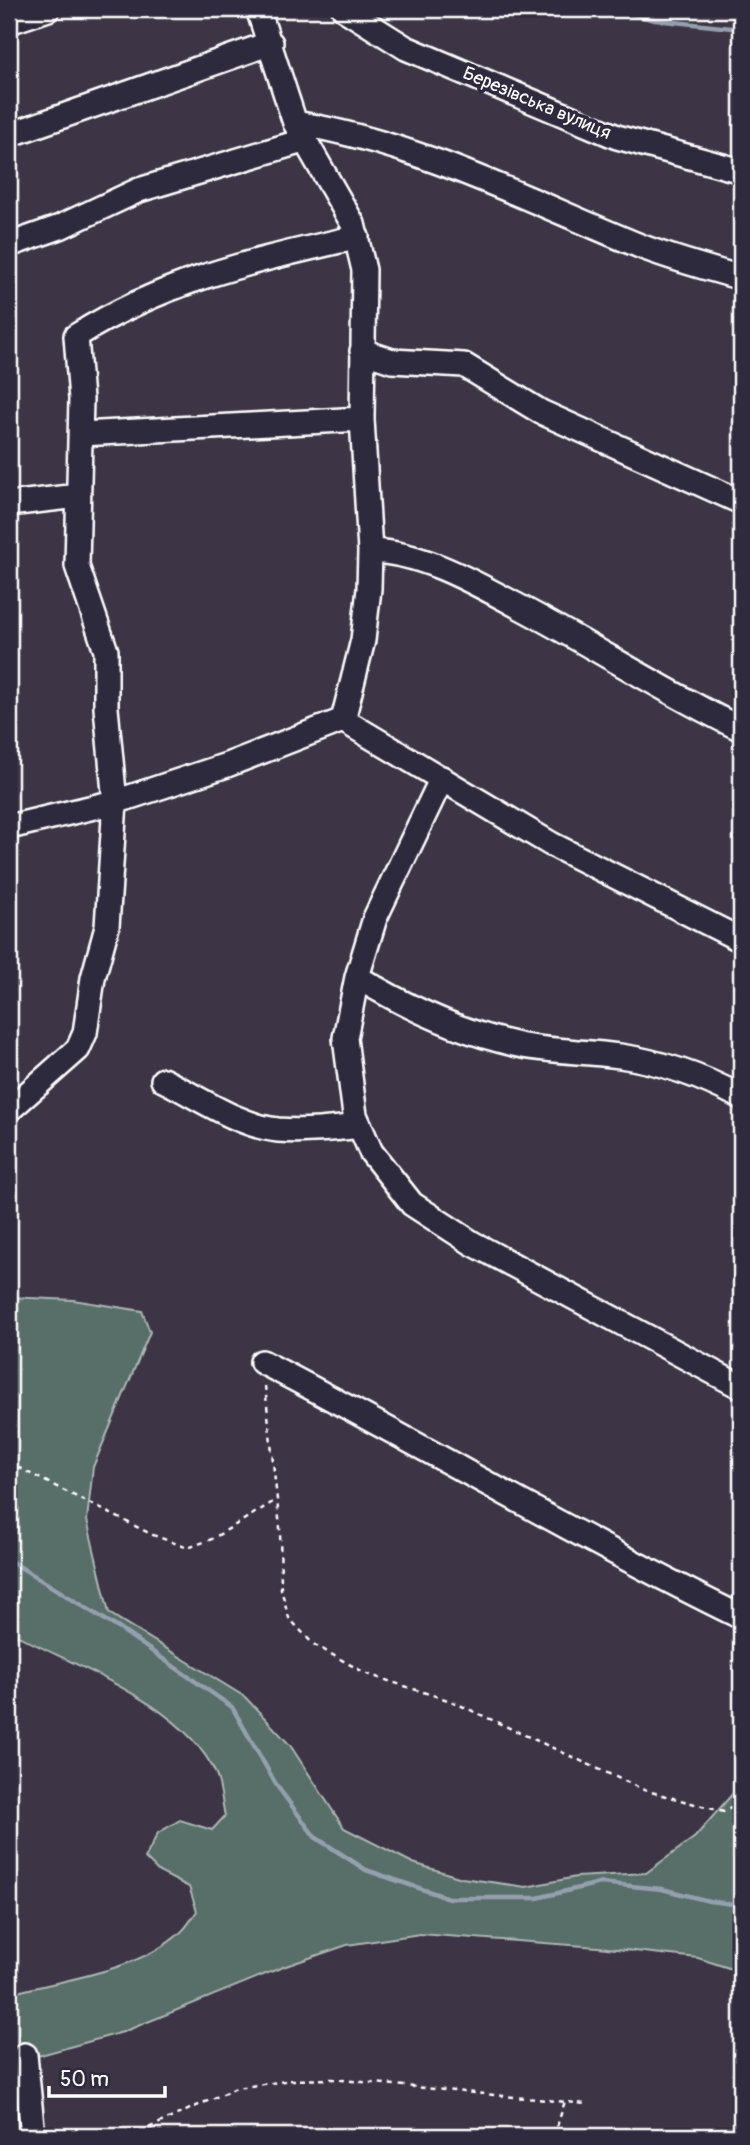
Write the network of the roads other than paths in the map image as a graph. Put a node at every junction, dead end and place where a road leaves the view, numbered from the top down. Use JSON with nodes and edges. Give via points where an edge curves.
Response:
{"nodes":[{"id":1,"x":48,"y":9,"type":"edge"},
{"id":2,"x":258,"y":9,"type":"edge"},
{"id":3,"x":344,"y":9,"type":"edge"},
{"id":4,"x":9,"y":22,"type":"edge"},
{"id":5,"x":271,"y":43,"type":"junction"},
{"id":6,"x":301,"y":132,"type":"junction"},
{"id":7,"x":9,"y":135,"type":"edge"},
{"id":8,"x":741,"y":171,"type":"edge"},
{"id":9,"x":357,"y":237,"type":"junction"},
{"id":10,"x":9,"y":245,"type":"edge"},
{"id":11,"x":741,"y":278,"type":"edge"},
{"id":12,"x":362,"y":351,"type":"junction"},
{"id":13,"x":362,"y":419,"type":"junction"},
{"id":14,"x":81,"y":434,"type":"junction"},
{"id":15,"x":78,"y":496,"type":"junction"},
{"id":16,"x":741,"y":502,"type":"edge"},
{"id":17,"x":9,"y":504,"type":"edge"},
{"id":18,"x":370,"y":551,"type":"junction"},
{"id":19,"x":343,"y":720,"type":"junction"},
{"id":20,"x":741,"y":729,"type":"edge"},
{"id":21,"x":442,"y":778,"type":"junction"},
{"id":22,"x":115,"y":802,"type":"junction"},
{"id":23,"x":9,"y":827,"type":"edge"},
{"id":24,"x":741,"y":940,"type":"edge"},
{"id":25,"x":358,"y":977,"type":"junction"},
{"id":26,"x":163,"y":1080,"type":"dead end"},
{"id":27,"x":741,"y":1097,"type":"edge"},
{"id":28,"x":9,"y":1110,"type":"edge"},
{"id":29,"x":360,"y":1126,"type":"junction"},
{"id":30,"x":262,"y":1362,"type":"road end"},
{"id":31,"x":741,"y":1387,"type":"edge"},
{"id":32,"x":741,"y":1617,"type":"edge"},
{"id":33,"x":25,"y":2054,"type":"dead end"},
{"id":34,"x":33,"y":2136,"type":"edge"}],
"edges":[{"from":1,"to":4,"type":"street"},
{"from":2,"to":5,"type":"street"},
{"from":3,"to":8,"type":"street","name":"Березівська вулиця","via":[[406,48],[617,137]]},
{"from":5,"to":6,"type":"street"},
{"from":5,"to":7,"type":"street"},
{"from":6,"to":9,"type":"street"},
{"from":6,"to":10,"type":"street","via":[[139,190]]},
{"from":6,"to":11,"type":"street","via":[[338,130],[460,171],[644,247]]},
{"from":9,"to":12,"type":"street","via":[[364,270]]},
{"from":9,"to":14,"type":"street","via":[[249,262],[173,286],[120,308],[76,336]]},
{"from":12,"to":13,"type":"street"},
{"from":12,"to":16,"type":"street","via":[[392,361],[464,365],[541,412]]},
{"from":13,"to":14,"type":"street"},
{"from":13,"to":18,"type":"street"},
{"from":14,"to":15,"type":"street"},
{"from":15,"to":17,"type":"street"},
{"from":15,"to":22,"type":"street","via":[[77,566],[106,651]]},
{"from":18,"to":19,"type":"street","via":[[363,640]]},
{"from":18,"to":20,"type":"street","via":[[390,551],[427,563],[488,590]]},
{"from":19,"to":21,"type":"street"},
{"from":19,"to":22,"type":"street"},
{"from":21,"to":24,"type":"street","via":[[551,844]]},
{"from":21,"to":25,"type":"street","via":[[375,918]]},
{"from":22,"to":23,"type":"street"},
{"from":22,"to":28,"type":"street","via":[[107,928],[85,1033],[78,1049]]},
{"from":25,"to":27,"type":"street","via":[[401,1004],[455,1027],[515,1045],[624,1056],[707,1080]]},
{"from":25,"to":29,"type":"street","via":[[345,1038]]},
{"from":26,"to":29,"type":"street","via":[[237,1117],[275,1129]]},
{"from":29,"to":31,"type":"street","via":[[371,1152],[412,1204],[495,1255]]},
{"from":30,"to":32,"type":"street","via":[[584,1539]]},
{"from":33,"to":34,"type":"street"}]}
